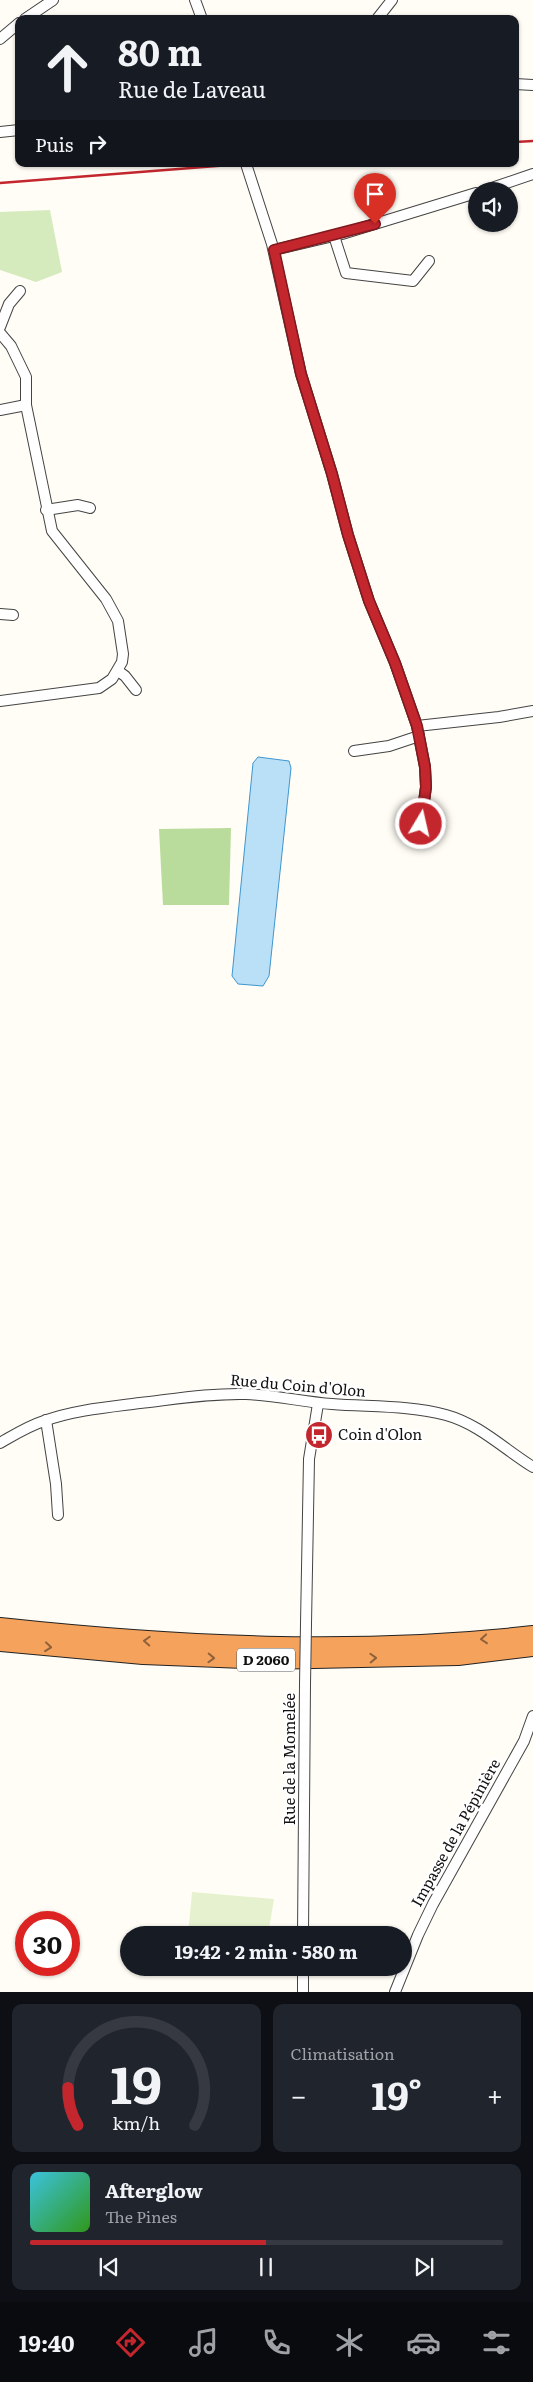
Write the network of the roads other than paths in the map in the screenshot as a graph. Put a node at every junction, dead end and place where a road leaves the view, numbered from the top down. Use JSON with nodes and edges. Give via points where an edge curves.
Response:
{"nodes":[{"id":1,"x":53,"y":0,"type":"edge"},
{"id":2,"x":195,"y":0,"type":"edge"},
{"id":3,"x":392,"y":0,"type":"edge"},
{"id":4,"x":38,"y":15,"type":"edge"},
{"id":5,"x":201,"y":15,"type":"edge"},
{"id":6,"x":380,"y":15,"type":"edge"},
{"id":7,"x":15,"y":26,"type":"edge"},
{"id":8,"x":0,"y":39,"type":"edge"},
{"id":9,"x":519,"y":84,"type":"edge"},
{"id":10,"x":533,"y":85,"type":"edge"},
{"id":11,"x":15,"y":130,"type":"edge"},
{"id":12,"x":0,"y":132,"type":"edge"},
{"id":13,"x":247,"y":167,"type":"edge"},
{"id":14,"x":533,"y":174,"type":"edge"},
{"id":15,"x":509,"y":182,"type":"edge"},
{"id":16,"x":468,"y":195,"type":"edge"},
{"id":17,"x":334,"y":236,"type":"junction"},
{"id":18,"x":274,"y":250,"type":"junction"},
{"id":19,"x":429,"y":261,"type":"dead end"},
{"id":20,"x":20,"y":291,"type":"dead end"},
{"id":21,"x":0,"y":327,"type":"edge"},
{"id":22,"x":0,"y":333,"type":"edge"},
{"id":23,"x":26,"y":405,"type":"junction"},
{"id":24,"x":0,"y":410,"type":"edge"},
{"id":25,"x":90,"y":508,"type":"dead end"},
{"id":26,"x":46,"y":510,"type":"junction"},
{"id":27,"x":0,"y":614,"type":"edge"},
{"id":28,"x":13,"y":615,"type":"dead end"},
{"id":29,"x":118,"y":671,"type":"junction"},
{"id":30,"x":136,"y":690,"type":"dead end"},
{"id":31,"x":0,"y":700,"type":"edge"},
{"id":32,"x":533,"y":711,"type":"edge"},
{"id":33,"x":418,"y":731,"type":"junction"},
{"id":34,"x":354,"y":752,"type":"dead end"},
{"id":35,"x":421,"y":824,"type":"dead end"},
{"id":36,"x":318,"y":1404,"type":"junction"},
{"id":37,"x":46,"y":1420,"type":"junction"},
{"id":38,"x":0,"y":1443,"type":"edge"},
{"id":39,"x":533,"y":1467,"type":"edge"},
{"id":40,"x":58,"y":1515,"type":"dead end"},
{"id":41,"x":0,"y":1627,"type":"edge"},
{"id":42,"x":533,"y":1635,"type":"edge"},
{"id":43,"x":0,"y":1642,"type":"edge"},
{"id":44,"x":533,"y":1647,"type":"edge"},
{"id":45,"x":533,"y":1716,"type":"edge"},
{"id":46,"x":303,"y":1926,"type":"edge"},
{"id":47,"x":303,"y":1976,"type":"edge"},
{"id":48,"x":303,"y":1992,"type":"edge"},
{"id":49,"x":395,"y":1992,"type":"edge"}],
"edges":[{"from":1,"to":4,"type":"street"},
{"from":2,"to":5,"type":"street"},
{"from":3,"to":6,"type":"street"},
{"from":7,"to":8,"type":"street"},
{"from":9,"to":10,"type":"street"},
{"from":11,"to":12,"type":"street"},
{"from":13,"to":18,"type":"street"},
{"from":14,"to":15,"type":"street"},
{"from":16,"to":17,"type":"street"},
{"from":17,"to":18,"type":"street"},
{"from":17,"to":19,"type":"street","via":[[346,274],[413,281]]},
{"from":18,"to":33,"type":"street","via":[[301,374],[348,535]]},
{"from":20,"to":21,"type":"street","via":[[9,304]]},
{"from":22,"to":23,"type":"street","via":[[23,367],[28,385]]},
{"from":23,"to":24,"type":"street"},
{"from":23,"to":26,"type":"street"},
{"from":25,"to":26,"type":"street","via":[[78,505]]},
{"from":26,"to":29,"type":"street","via":[[57,540],[114,611],[123,654]]},
{"from":27,"to":28,"type":"street"},
{"from":29,"to":30,"type":"street"},
{"from":29,"to":31,"type":"street","via":[[108,683],[94,690]]},
{"from":32,"to":33,"type":"street"},
{"from":33,"to":34,"type":"street","via":[[389,746]]},
{"from":33,"to":35,"type":"street","via":[[426,787]]},
{"from":36,"to":37,"type":"street","name":"Rue du Coin d'Olon","via":[[283,1397],[220,1394],[101,1408]]},
{"from":36,"to":39,"type":"street","name":"Rue du Coin d'Olon","via":[[446,1415],[478,1429]]},
{"from":36,"to":46,"type":"street","name":"Rue de la Momelée","bridge":true,"via":[[309,1459]]},
{"from":37,"to":38,"type":"street","name":"Rue du Coin d'Olon"},
{"from":37,"to":40,"type":"street"},
{"from":42,"to":41,"type":"highway","number":"D 2060","one_way":true,"via":[[410,1644],[279,1646],[135,1640]]},
{"from":43,"to":44,"type":"highway","number":"D 2060","one_way":true,"via":[[143,1655],[266,1660],[458,1656]]},
{"from":45,"to":49,"type":"street","name":"Impasse de la Pépinière","via":[[524,1740],[433,1904]]},
{"from":47,"to":48,"type":"street"}]}
